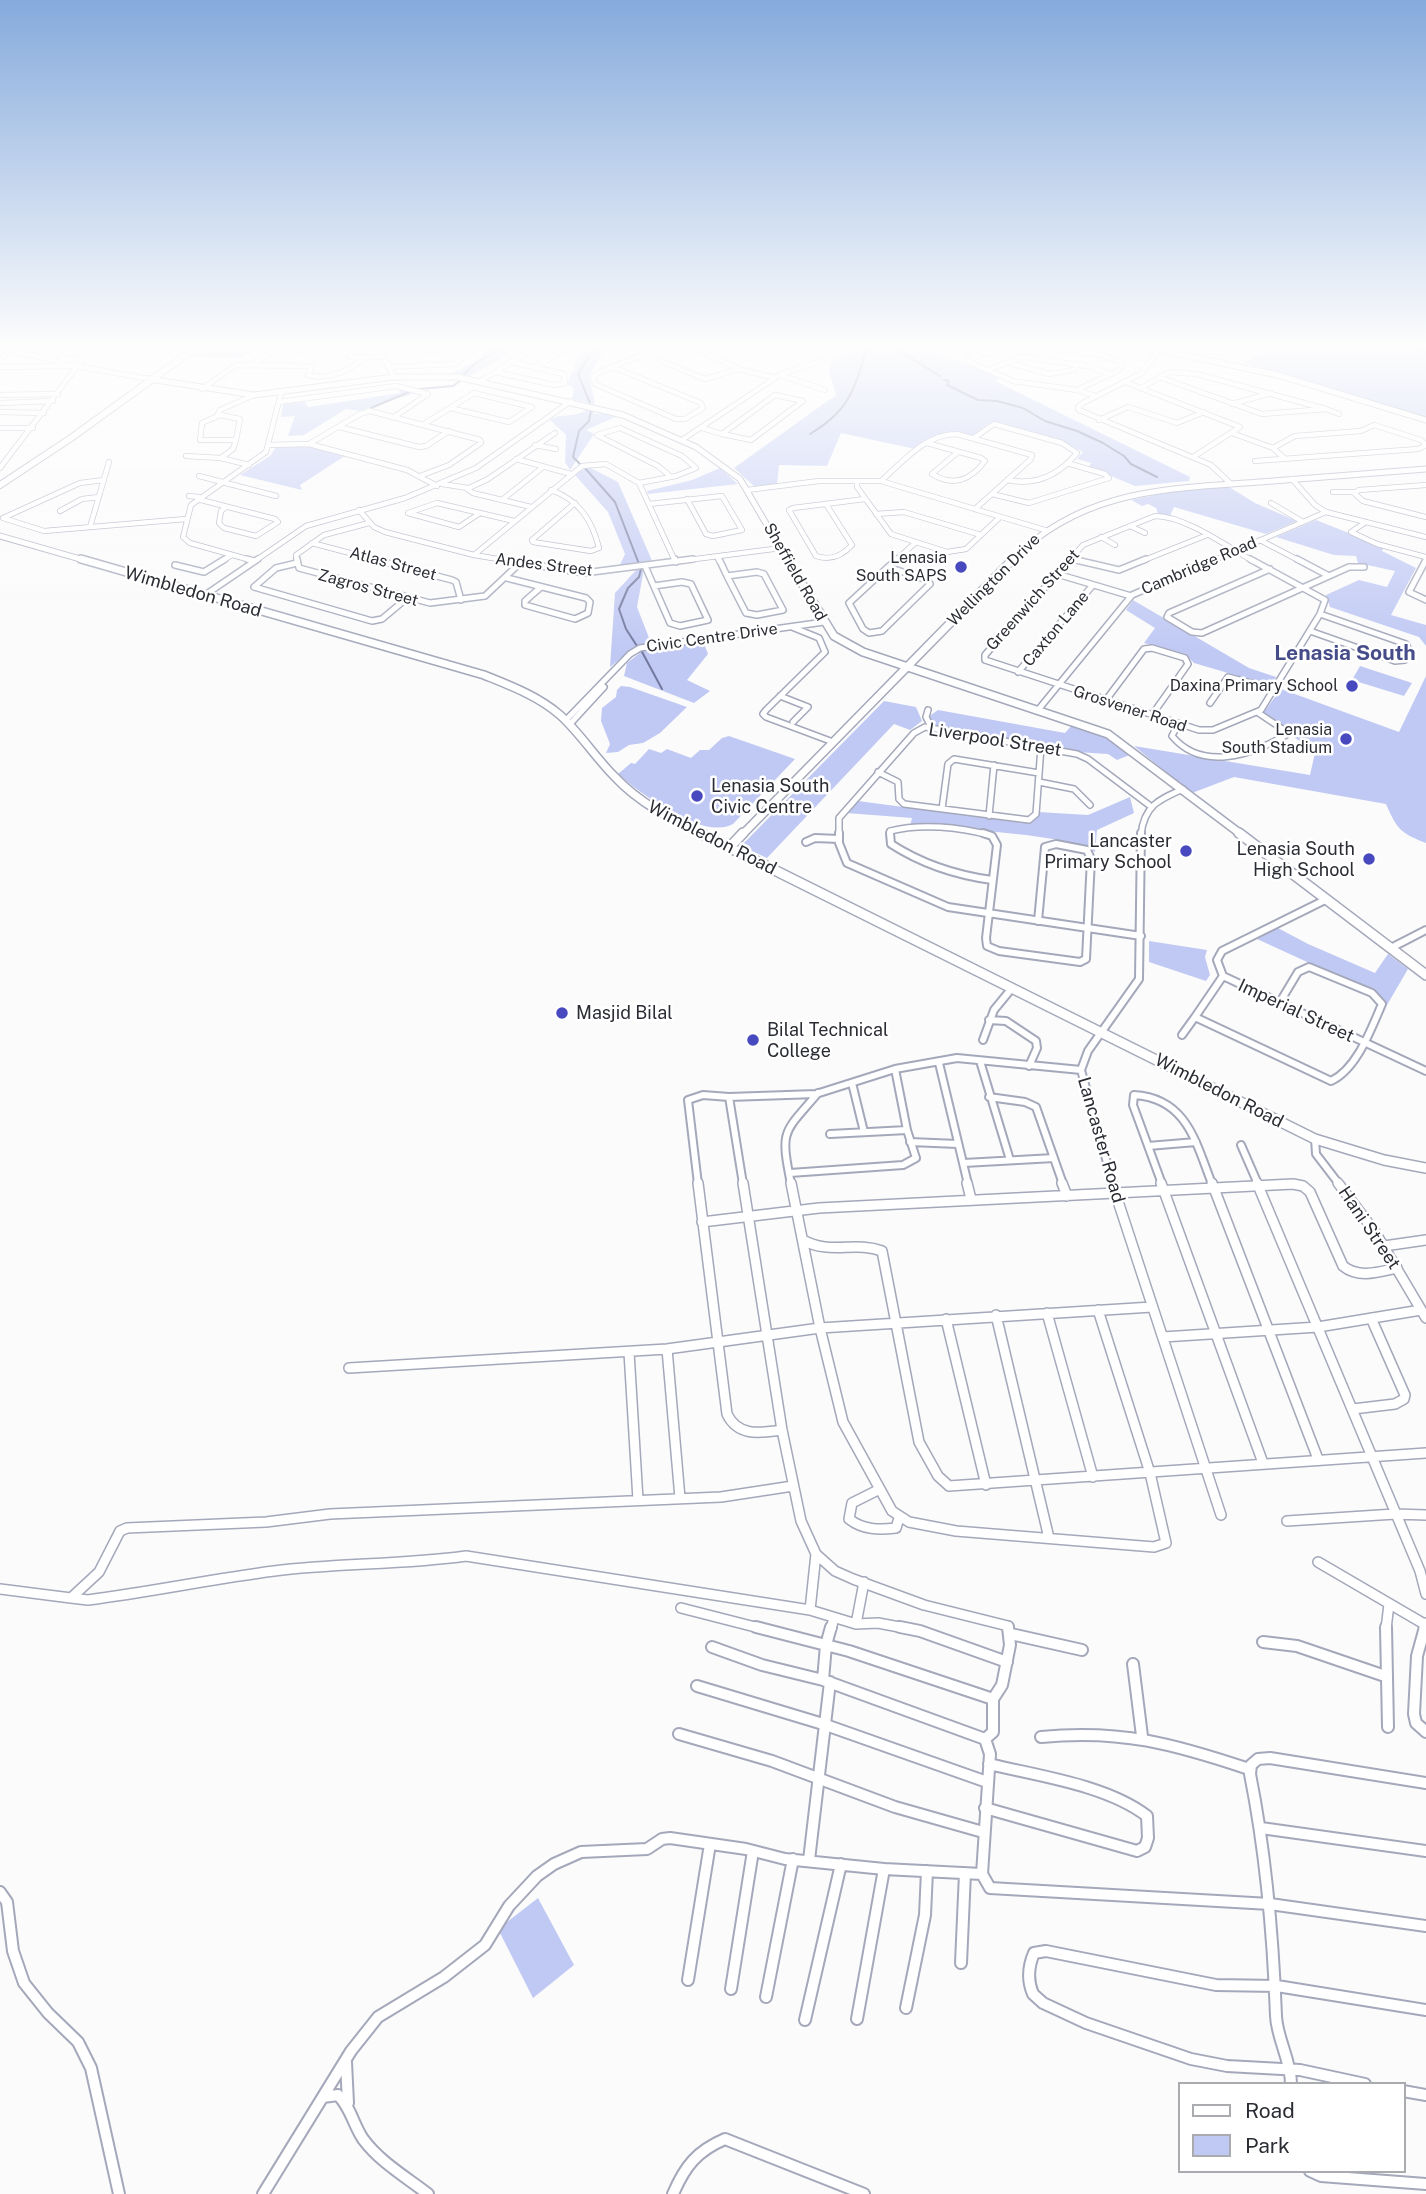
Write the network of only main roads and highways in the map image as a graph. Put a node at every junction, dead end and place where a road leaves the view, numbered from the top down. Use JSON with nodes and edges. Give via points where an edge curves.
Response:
{"nodes":[{"id":1,"x":51,"y":446,"type":"edge"},
{"id":2,"x":1,"y":480,"type":"edge"}],
"edges":[{"from":1,"to":2,"type":"main road"}]}
